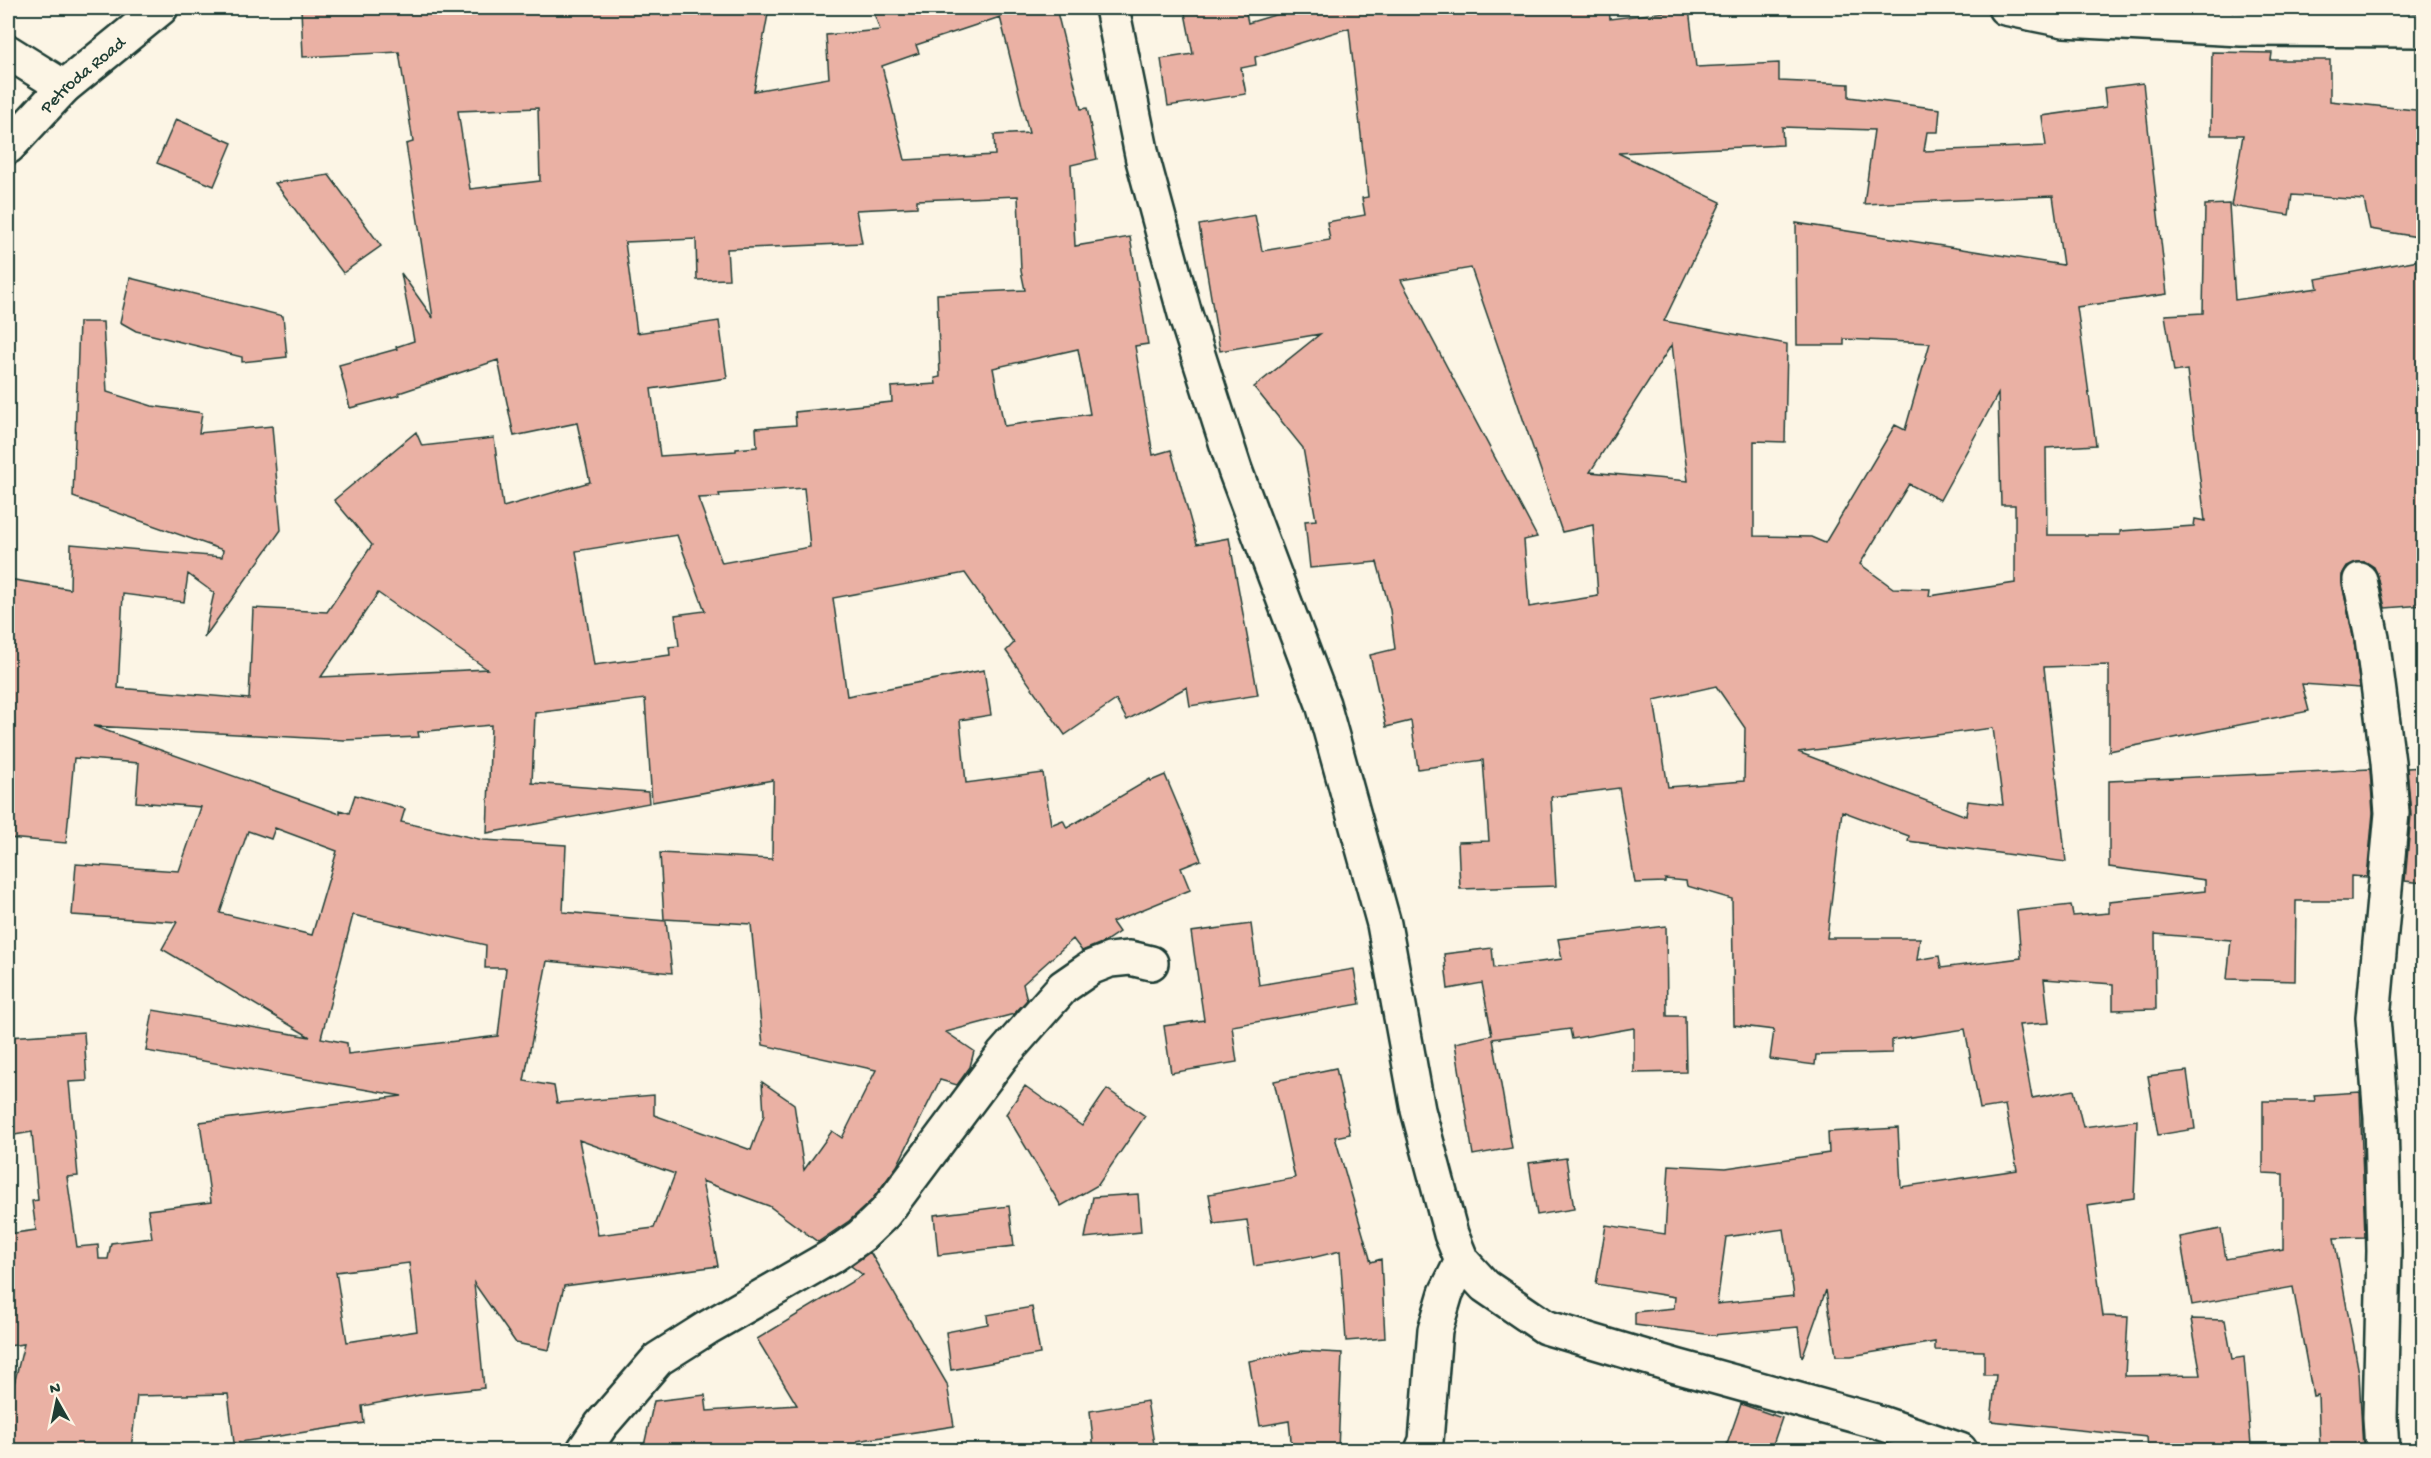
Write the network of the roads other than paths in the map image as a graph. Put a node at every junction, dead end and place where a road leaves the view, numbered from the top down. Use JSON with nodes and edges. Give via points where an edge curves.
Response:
{"nodes":[{"id":1,"x":160,"y":8,"type":"edge"},
{"id":2,"x":1112,"y":8,"type":"edge"},
{"id":3,"x":2005,"y":8,"type":"edge"},
{"id":4,"x":2424,"y":30,"type":"edge"},
{"id":5,"x":8,"y":52,"type":"edge"},
{"id":6,"x":64,"y":87,"type":"junction"},
{"id":7,"x":8,"y":147,"type":"edge"},
{"id":8,"x":2360,"y":580,"type":"dead end"},
{"id":9,"x":1151,"y":963,"type":"dead end"},
{"id":10,"x":1462,"y":1261,"type":"junction"},
{"id":11,"x":584,"y":1450,"type":"edge"},
{"id":12,"x":1422,"y":1450,"type":"edge"},
{"id":13,"x":1960,"y":1450,"type":"edge"},
{"id":14,"x":2382,"y":1450,"type":"edge"}],
"edges":[{"from":1,"to":6,"type":"street","name":"Petroda Road"},
{"from":2,"to":10,"type":"street","via":[[1143,160],[1185,314],[1235,470],[1323,704],[1384,924],[1418,1110],[1451,1234]]},
{"from":3,"to":4,"type":"street","via":[[2064,20],[2241,29]]},
{"from":5,"to":6,"type":"street"},
{"from":6,"to":7,"type":"street","name":"Petroda Road"},
{"from":8,"to":14,"type":"street","via":[[2372,638],[2392,813],[2373,1018],[2381,1118],[2384,1240]]},
{"from":9,"to":11,"type":"street","via":[[1130,958],[1110,960],[1063,987],[1004,1055],[885,1214],[834,1255],[658,1359]]},
{"from":10,"to":12,"type":"street","via":[[1446,1293],[1435,1330],[1426,1441]]},
{"from":10,"to":13,"type":"street","via":[[1485,1286],[1545,1328],[1875,1421]]}]}
